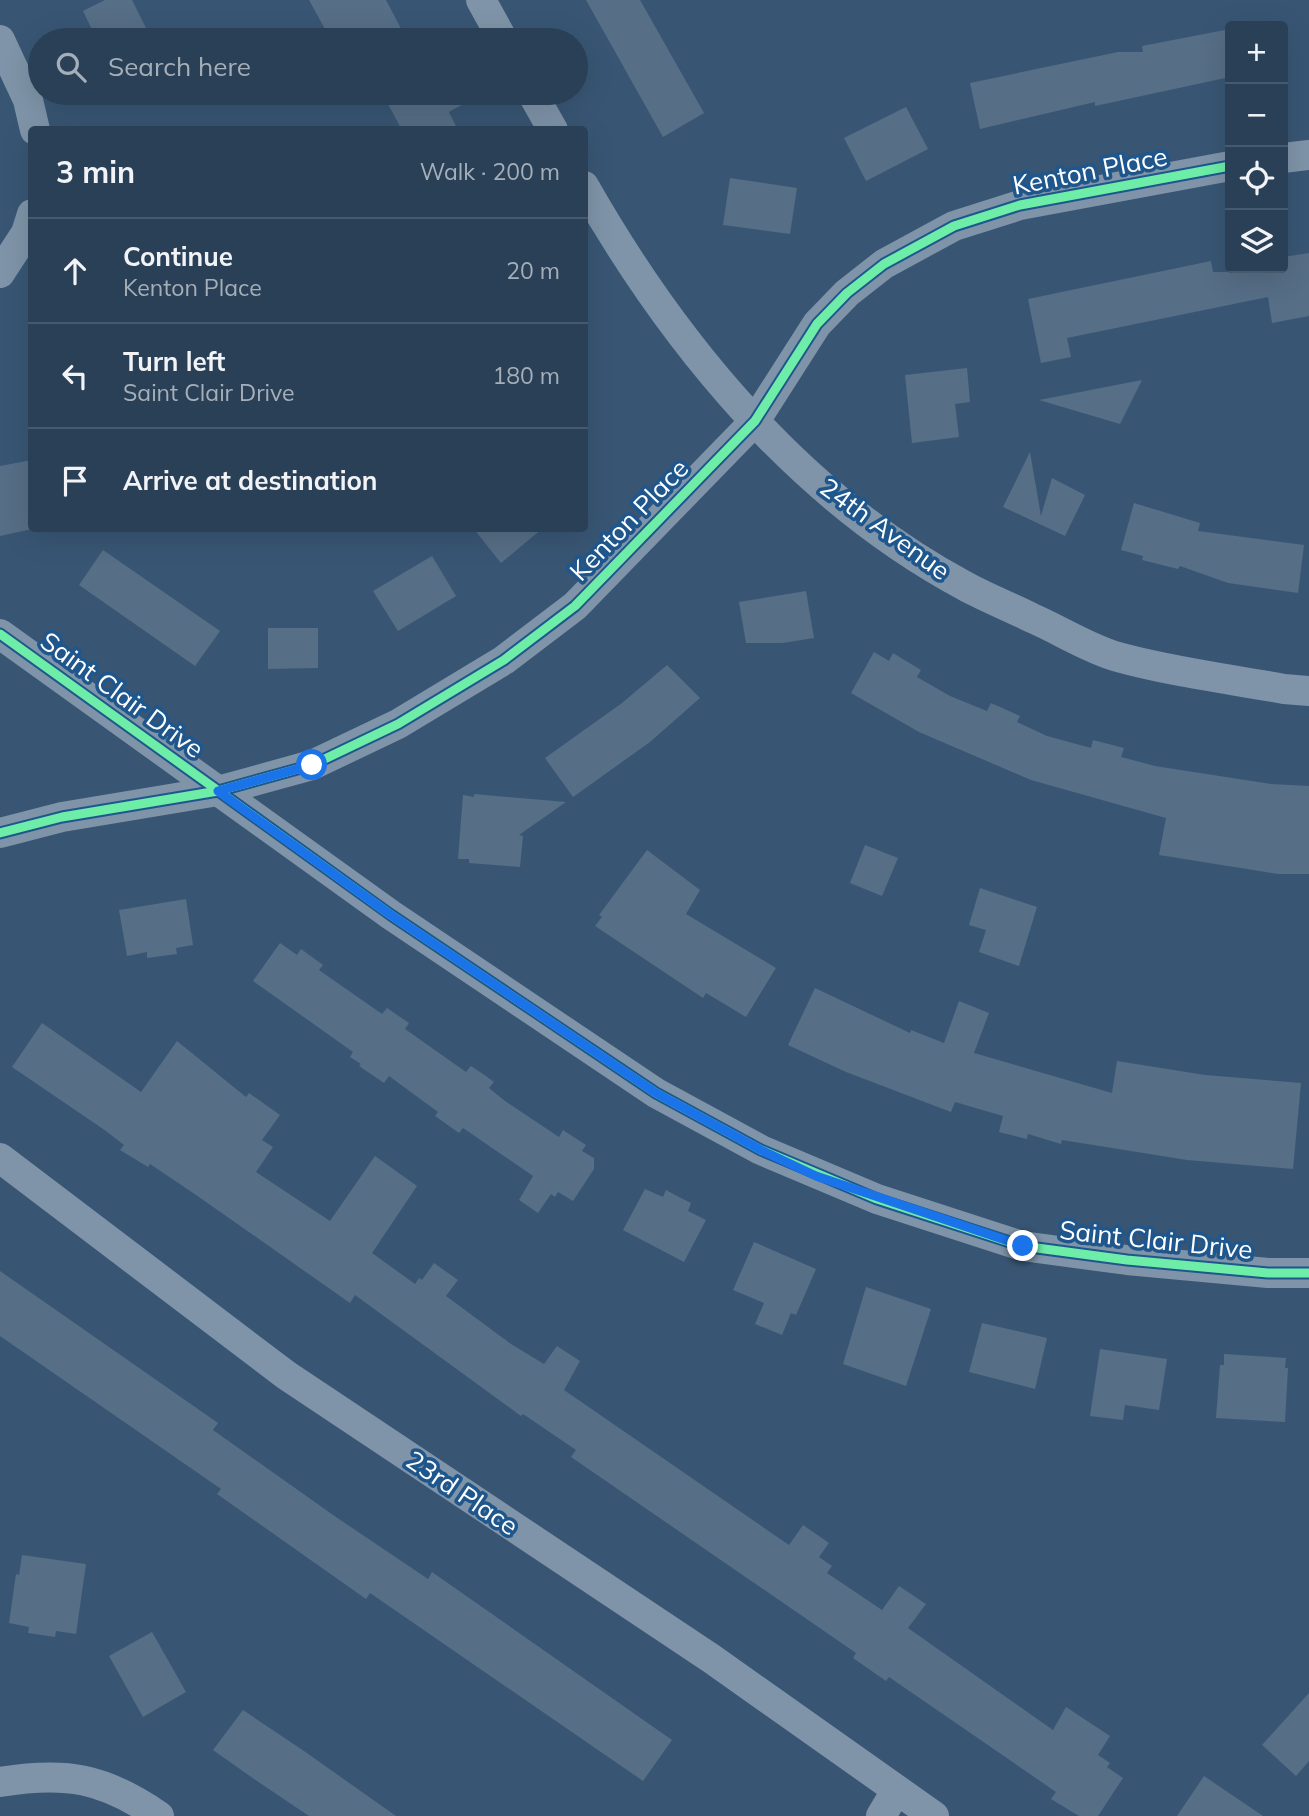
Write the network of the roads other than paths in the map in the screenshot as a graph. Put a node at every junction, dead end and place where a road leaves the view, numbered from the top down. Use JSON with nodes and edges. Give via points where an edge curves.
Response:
{"nodes":[{"id":1,"x":481,"y":0,"type":"edge"},
{"id":2,"x":496,"y":28,"type":"edge"},
{"id":3,"x":0,"y":40,"type":"edge"},
{"id":4,"x":28,"y":100,"type":"edge"},
{"id":5,"x":29,"y":105,"type":"edge"},
{"id":6,"x":539,"y":105,"type":"edge"},
{"id":7,"x":34,"y":126,"type":"edge"},
{"id":8,"x":551,"y":126,"type":"edge"},
{"id":9,"x":1309,"y":155,"type":"edge"},
{"id":10,"x":1288,"y":157,"type":"edge"},
{"id":11,"x":1225,"y":167,"type":"edge"},
{"id":12,"x":588,"y":192,"type":"edge"},
{"id":13,"x":28,"y":227,"type":"edge"},
{"id":14,"x":0,"y":273,"type":"edge"},
{"id":15,"x":755,"y":421,"type":"junction"},
{"id":16,"x":0,"y":634,"type":"edge"},
{"id":17,"x":1309,"y":691,"type":"edge"},
{"id":18,"x":218,"y":791,"type":"junction"},
{"id":19,"x":0,"y":834,"type":"edge"},
{"id":20,"x":0,"y":1158,"type":"edge"},
{"id":21,"x":1309,"y":1273,"type":"edge"},
{"id":22,"x":0,"y":1782,"type":"edge"},
{"id":23,"x":897,"y":1791,"type":"junction"},
{"id":24,"x":159,"y":1816,"type":"edge"},
{"id":25,"x":881,"y":1816,"type":"edge"},
{"id":26,"x":934,"y":1816,"type":"edge"}],
"edges":[{"from":1,"to":2,"type":"street"},
{"from":3,"to":4,"type":"street"},
{"from":5,"to":7,"type":"street"},
{"from":6,"to":8,"type":"street"},
{"from":9,"to":10,"type":"street"},
{"from":11,"to":15,"type":"street","name":"Kenton Place","via":[[1020,205],[954,226],[907,251],[847,293],[817,324]]},
{"from":12,"to":15,"type":"street","name":"24th Avenue","via":[[667,316]]},
{"from":13,"to":14,"type":"street"},
{"from":15,"to":17,"type":"street","name":"24th Avenue","via":[[838,500],[965,586],[1117,657]]},
{"from":15,"to":18,"type":"street","name":"Kenton Place","via":[[575,606],[504,660],[398,724],[312,765]]},
{"from":16,"to":18,"type":"street","name":"Saint Clair Drive"},
{"from":18,"to":19,"type":"street","name":"Kenton Place","via":[[62,817]]},
{"from":18,"to":21,"type":"street","name":"Saint Clair Drive","via":[[391,915],[656,1093],[816,1176],[1023,1246],[1140,1261]]},
{"from":20,"to":23,"type":"street","name":"23rd Place","via":[[286,1375],[712,1658]]},
{"from":22,"to":24,"type":"street","via":[[59,1777],[102,1784]]},
{"from":23,"to":25,"type":"street"},
{"from":23,"to":26,"type":"street","name":"23rd Place"}]}
